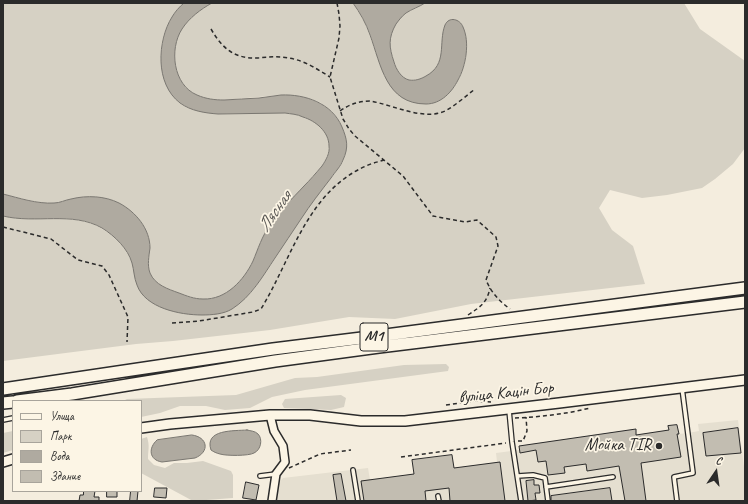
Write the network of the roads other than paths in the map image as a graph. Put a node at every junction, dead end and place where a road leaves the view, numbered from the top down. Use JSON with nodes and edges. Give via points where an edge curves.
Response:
{"nodes":[{"id":1,"x":745,"y":288,"type":"edge"},
{"id":2,"x":745,"y":302,"type":"edge"},
{"id":3,"x":745,"y":380,"type":"edge"},
{"id":4,"x":682,"y":388,"type":"junction"},
{"id":5,"x":3,"y":389,"type":"edge"},
{"id":6,"x":24,"y":400,"type":"edge"},
{"id":7,"x":508,"y":409,"type":"junction"},
{"id":8,"x":270,"y":415,"type":"junction"},
{"id":9,"x":142,"y":428,"type":"edge"},
{"id":10,"x":354,"y":470,"type":"dead end"},
{"id":11,"x":276,"y":474,"type":"junction"},
{"id":12,"x":260,"y":476,"type":"dead end"},
{"id":13,"x":518,"y":476,"type":"junction"},
{"id":14,"x":613,"y":477,"type":"dead end"},
{"id":15,"x":546,"y":487,"type":"junction"},
{"id":16,"x":438,"y":496,"type":"dead end"},
{"id":17,"x":272,"y":501,"type":"edge"},
{"id":18,"x":358,"y":501,"type":"edge"},
{"id":19,"x":439,"y":501,"type":"edge"},
{"id":20,"x":521,"y":501,"type":"edge"},
{"id":21,"x":548,"y":501,"type":"edge"},
{"id":22,"x":677,"y":501,"type":"edge"}],
"edges":[{"from":1,"to":5,"type":"highway","number":"М1","via":[[272,349]]},
{"from":2,"to":6,"type":"highway","number":"М1","via":[[275,361]]},
{"from":3,"to":4,"type":"main road","name":"вуліца Кацін Бор"},
{"from":4,"to":7,"type":"main road","name":"вуліца Кацін Бор"},
{"from":4,"to":22,"type":"lane","via":[[693,473],[674,477]]},
{"from":7,"to":8,"type":"main road","name":"вуліца Кацін Бор","via":[[405,421]]},
{"from":7,"to":13,"type":"lane"},
{"from":8,"to":9,"type":"main road","name":"вуліца Кацін Бор"},
{"from":8,"to":11,"type":"street","via":[[274,430],[283,446],[285,462]]},
{"from":10,"to":18,"type":"lane"},
{"from":11,"to":12,"type":"lane"},
{"from":11,"to":17,"type":"street"},
{"from":13,"to":15,"type":"lane","via":[[533,475],[545,478]]},
{"from":13,"to":20,"type":"lane"},
{"from":14,"to":15,"type":"lane"},
{"from":15,"to":21,"type":"lane"},
{"from":16,"to":19,"type":"lane"}]}
